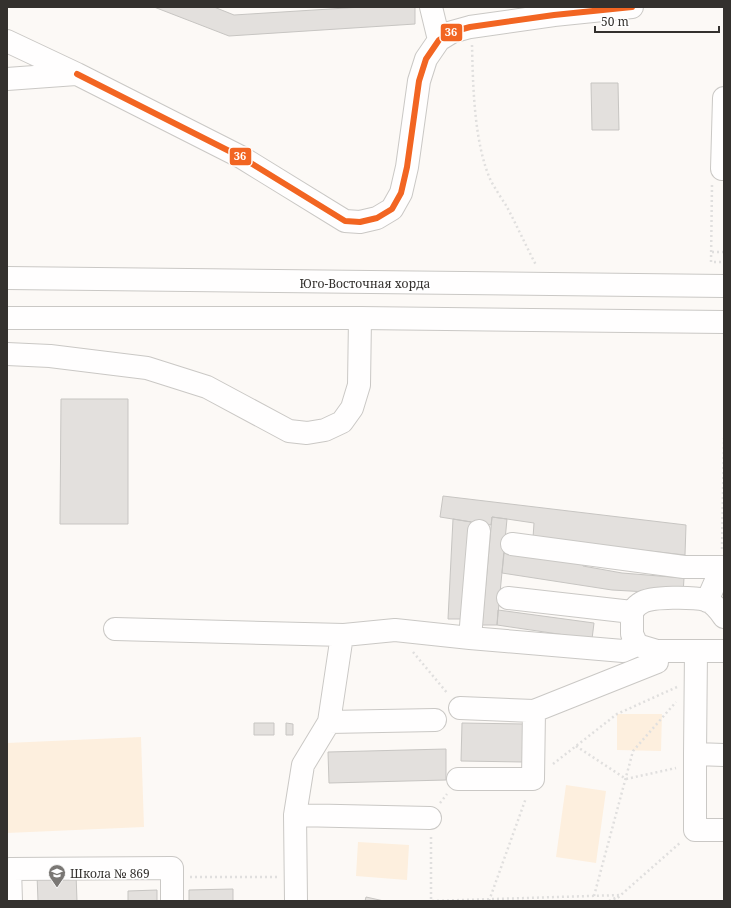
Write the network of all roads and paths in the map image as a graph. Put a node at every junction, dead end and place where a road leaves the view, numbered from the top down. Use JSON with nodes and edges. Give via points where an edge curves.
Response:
{"nodes":[{"id":1,"x":431,"y":7,"type":"edge"},
{"id":2,"x":632,"y":7,"type":"edge"},
{"id":3,"x":439,"y":40,"type":"junction"},
{"id":4,"x":7,"y":41,"type":"edge"},
{"id":5,"x":472,"y":44,"type":"dead end"},
{"id":6,"x":77,"y":74,"type":"junction"},
{"id":7,"x":7,"y":79,"type":"edge"},
{"id":8,"x":724,"y":98,"type":"edge"},
{"id":9,"x":723,"y":169,"type":"edge"},
{"id":10,"x":712,"y":252,"type":"junction"},
{"id":11,"x":724,"y":252,"type":"edge"},
{"id":12,"x":711,"y":262,"type":"junction"},
{"id":13,"x":724,"y":262,"type":"edge"},
{"id":14,"x":711,"y":266,"type":"dead end"},
{"id":15,"x":537,"y":268,"type":"dead end"},
{"id":16,"x":7,"y":278,"type":"edge"},
{"id":17,"x":724,"y":286,"type":"edge"},
{"id":18,"x":7,"y":318,"type":"edge"},
{"id":19,"x":360,"y":318,"type":"junction"},
{"id":20,"x":724,"y":322,"type":"edge"},
{"id":21,"x":7,"y":354,"type":"edge"},
{"id":22,"x":724,"y":438,"type":"edge"},
{"id":23,"x":479,"y":530,"type":"dead end"},
{"id":24,"x":512,"y":544,"type":"dead end"},
{"id":25,"x":722,"y":567,"type":"junction"},
{"id":26,"x":508,"y":598,"type":"dead end"},
{"id":27,"x":707,"y":600,"type":"junction"},
{"id":28,"x":632,"y":612,"type":"junction"},
{"id":29,"x":724,"y":617,"type":"edge"},
{"id":30,"x":115,"y":629,"type":"dead end"},
{"id":31,"x":395,"y":630,"type":"junction"},
{"id":32,"x":344,"y":635,"type":"junction"},
{"id":33,"x":470,"y":638,"type":"junction"},
{"id":34,"x":647,"y":648,"type":"junction"},
{"id":35,"x":696,"y":651,"type":"junction"},
{"id":36,"x":724,"y":651,"type":"edge"},
{"id":37,"x":696,"y":679,"type":"junction"},
{"id":38,"x":460,"y":708,"type":"joint"},
{"id":39,"x":534,"y":711,"type":"junction"},
{"id":40,"x":435,"y":720,"type":"dead end"},
{"id":41,"x":329,"y":722,"type":"junction"},
{"id":42,"x":576,"y":746,"type":"junction"},
{"id":43,"x":724,"y":755,"type":"edge"},
{"id":44,"x":695,"y":759,"type":"junction"},
{"id":45,"x":458,"y":779,"type":"joint"},
{"id":46,"x":533,"y":779,"type":"junction"},
{"id":47,"x":626,"y":779,"type":"junction"},
{"id":48,"x":295,"y":815,"type":"junction"},
{"id":49,"x":430,"y":818,"type":"junction"},
{"id":50,"x":695,"y":830,"type":"junction"},
{"id":51,"x":724,"y":830,"type":"edge"},
{"id":52,"x":296,"y":876,"type":"junction"},
{"id":53,"x":183,"y":877,"type":"dead end"},
{"id":54,"x":621,"y":895,"type":"junction"},
{"id":55,"x":594,"y":896,"type":"junction"},
{"id":56,"x":489,"y":900,"type":"edge"},
{"id":57,"x":11,"y":901,"type":"edge"},
{"id":58,"x":172,"y":901,"type":"edge"},
{"id":59,"x":296,"y":901,"type":"edge"},
{"id":60,"x":609,"y":901,"type":"edge"},
{"id":61,"x":614,"y":901,"type":"edge"}],
"edges":[{"from":1,"to":3,"type":"main road"},
{"from":2,"to":3,"type":"main road","via":[[470,27],[452,32]]},
{"from":3,"to":6,"type":"main road","via":[[426,59],[419,81],[402,193],[392,209],[377,218],[360,222],[345,221],[241,157]]},
{"from":4,"to":6,"type":"main road"},
{"from":5,"to":15,"type":"path","via":[[477,130],[482,154],[491,181]]},
{"from":6,"to":7,"type":"main road"},
{"from":8,"to":9,"type":"main road"},
{"from":9,"to":10,"type":"path","via":[[712,183]]},
{"from":10,"to":11,"type":"path"},
{"from":10,"to":12,"type":"path"},
{"from":12,"to":13,"type":"path"},
{"from":12,"to":14,"type":"path"},
{"from":16,"to":17,"type":"main road","name":"Юго-Восточная хорда"},
{"from":18,"to":19,"type":"main road"},
{"from":19,"to":20,"type":"main road"},
{"from":19,"to":21,"type":"main road","via":[[359,385],[352,408],[342,422],[325,430],[306,433],[289,431],[207,387],[147,368],[50,356]]},
{"from":22,"to":25,"type":"path"},
{"from":23,"to":33,"type":"main road"},
{"from":24,"to":25,"type":"main road","via":[[684,567]]},
{"from":25,"to":27,"type":"main road"},
{"from":26,"to":28,"type":"main road"},
{"from":27,"to":28,"type":"main road","via":[[654,599],[641,603]]},
{"from":27,"to":29,"type":"main road"},
{"from":28,"to":34,"type":"main road","via":[[632,634]]},
{"from":30,"to":32,"type":"main road"},
{"from":31,"to":32,"type":"main road"},
{"from":31,"to":33,"type":"main road"},
{"from":31,"to":38,"type":"path"},
{"from":32,"to":41,"type":"main road"},
{"from":33,"to":34,"type":"main road","via":[[623,651]]},
{"from":34,"to":35,"type":"main road"},
{"from":34,"to":39,"type":"main road","via":[[657,662]]},
{"from":35,"to":36,"type":"main road"},
{"from":35,"to":37,"type":"main road"},
{"from":37,"to":42,"type":"path","via":[[617,714]]},
{"from":37,"to":44,"type":"main road"},
{"from":37,"to":47,"type":"path","via":[[633,751]]},
{"from":38,"to":39,"type":"main road"},
{"from":39,"to":46,"type":"main road"},
{"from":40,"to":41,"type":"main road"},
{"from":41,"to":48,"type":"main road","via":[[303,765]]},
{"from":42,"to":46,"type":"path"},
{"from":42,"to":47,"type":"path"},
{"from":43,"to":44,"type":"main road"},
{"from":44,"to":47,"type":"path"},
{"from":44,"to":50,"type":"main road"},
{"from":45,"to":46,"type":"main road"},
{"from":45,"to":49,"type":"path"},
{"from":46,"to":56,"type":"path"},
{"from":47,"to":55,"type":"path"},
{"from":48,"to":49,"type":"main road"},
{"from":48,"to":52,"type":"main road"},
{"from":49,"to":56,"type":"path","via":[[431,901]]},
{"from":50,"to":51,"type":"main road"},
{"from":50,"to":54,"type":"path"},
{"from":52,"to":53,"type":"path"},
{"from":52,"to":59,"type":"main road"},
{"from":54,"to":55,"type":"path"},
{"from":54,"to":60,"type":"path"},
{"from":54,"to":61,"type":"path"},
{"from":55,"to":56,"type":"path"},
{"from":57,"to":58,"type":"main road","via":[[10,869],[172,868]]}]}
